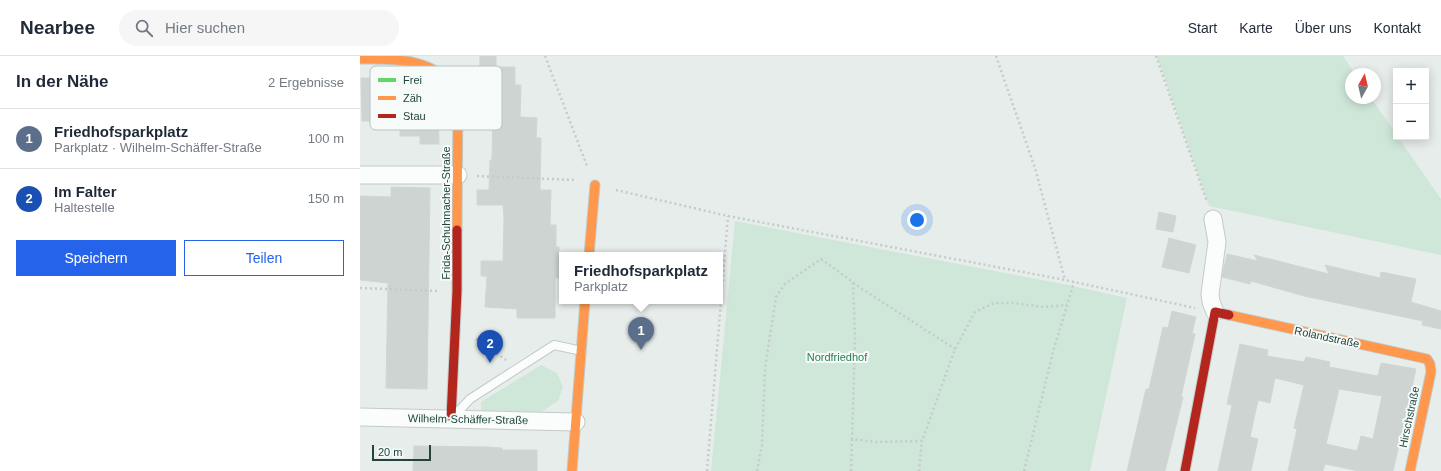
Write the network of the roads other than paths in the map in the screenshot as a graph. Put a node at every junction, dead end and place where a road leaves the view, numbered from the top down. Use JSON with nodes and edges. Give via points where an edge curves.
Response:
{"nodes":[{"id":1,"x":382,"y":57,"type":"edge"},
{"id":2,"x":360,"y":59,"type":"edge"},
{"id":3,"x":427,"y":66,"type":"edge"},
{"id":4,"x":458,"y":130,"type":"edge"},
{"id":5,"x":360,"y":175,"type":"edge"},
{"id":6,"x":458,"y":175,"type":"junction"},
{"id":7,"x":595,"y":186,"type":"road end"},
{"id":8,"x":1213,"y":219,"type":"road end"},
{"id":9,"x":589,"y":252,"type":"edge"},
{"id":10,"x":585,"y":304,"type":"edge"},
{"id":11,"x":1215,"y":312,"type":"junction"},
{"id":12,"x":582,"y":351,"type":"junction"},
{"id":13,"x":1431,"y":369,"type":"joint"},
{"id":14,"x":360,"y":417,"type":"edge"},
{"id":15,"x":451,"y":418,"type":"junction"},
{"id":16,"x":576,"y":422,"type":"junction"},
{"id":17,"x":572,"y":471,"type":"edge"},
{"id":18,"x":1185,"y":471,"type":"edge"},
{"id":19,"x":1410,"y":471,"type":"edge"}],
"edges":[{"from":1,"to":2,"type":"street","name":"Frida-Schuhmacher-Straße"},
{"from":1,"to":3,"type":"street","name":"Frida-Schuhmacher-Straße"},
{"from":4,"to":6,"type":"street","name":"Frida-Schuhmacher-Straße"},
{"from":5,"to":6,"type":"street"},
{"from":6,"to":15,"type":"street","name":"Frida-Schuhmacher-Straße","via":[[457,291]]},
{"from":7,"to":9,"type":"street"},
{"from":8,"to":11,"type":"street","via":[[1217,242],[1210,294]]},
{"from":10,"to":12,"type":"street"},
{"from":11,"to":13,"type":"street","name":"Rolandstraße","via":[[1425,358],[1429,360]]},
{"from":11,"to":18,"type":"street"},
{"from":12,"to":15,"type":"lane","via":[[554,345],[470,399]]},
{"from":12,"to":16,"type":"street"},
{"from":13,"to":19,"type":"street","name":"Hirschstraße"},
{"from":14,"to":15,"type":"street","name":"Wilhelm-Schäffer-Straße"},
{"from":15,"to":16,"type":"street","name":"Wilhelm-Schäffer-Straße"},
{"from":16,"to":17,"type":"street"}]}
